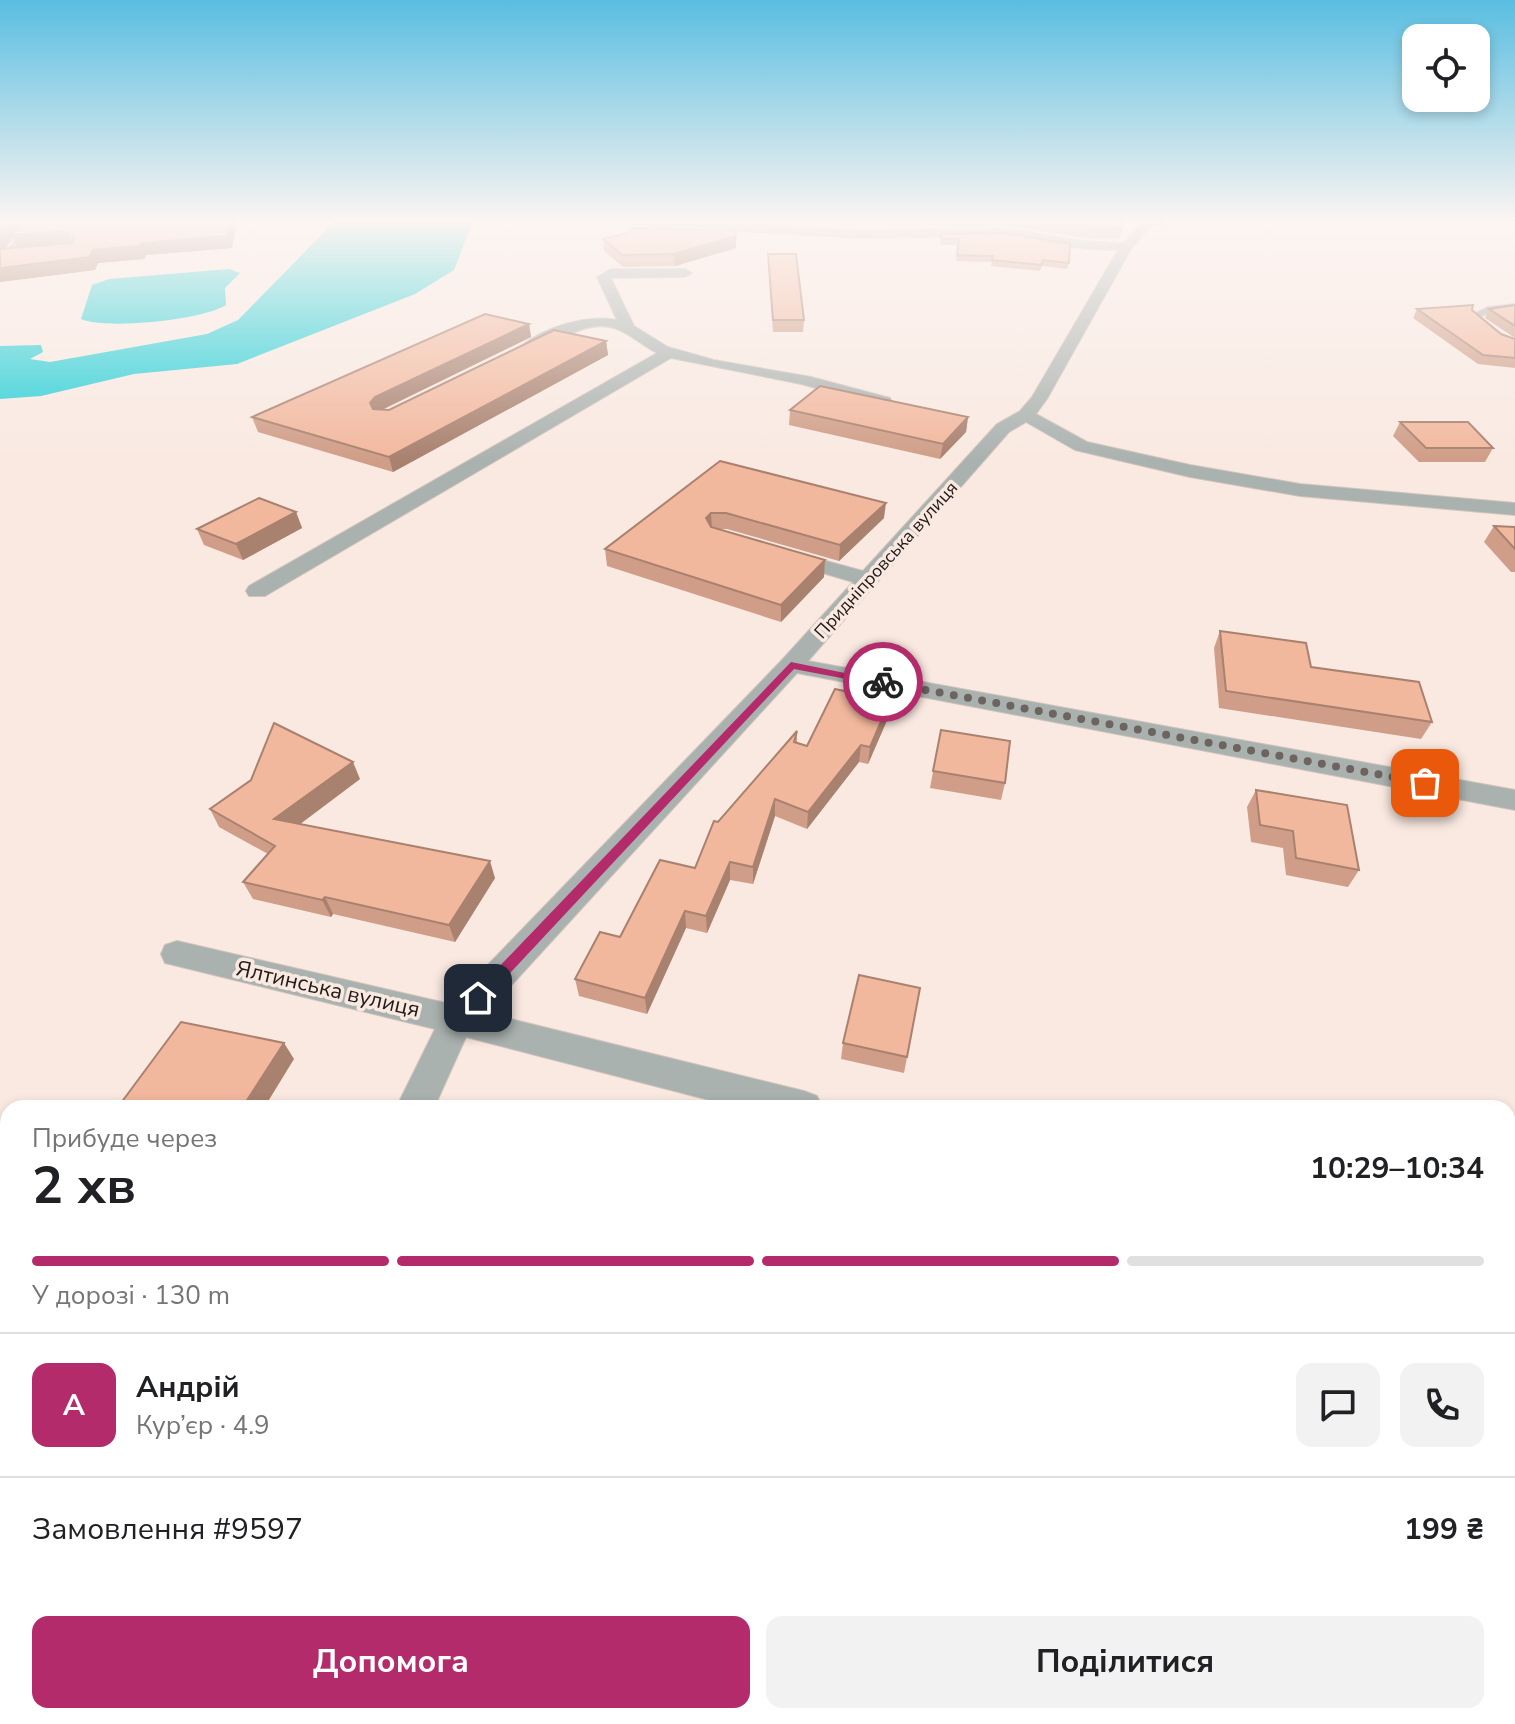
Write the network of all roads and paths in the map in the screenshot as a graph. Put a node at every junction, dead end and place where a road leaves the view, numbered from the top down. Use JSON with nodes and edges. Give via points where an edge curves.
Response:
{"nodes":[{"id":1,"x":615,"y":299,"type":"edge"},
{"id":2,"x":1096,"y":299,"type":"edge"},
{"id":3,"x":1515,"y":306,"type":"edge"},
{"id":4,"x":627,"y":325,"type":"junction"},
{"id":5,"x":1515,"y":345,"type":"edge"},
{"id":6,"x":669,"y":353,"type":"junction"},
{"id":7,"x":512,"y":356,"type":"edge"},
{"id":8,"x":907,"y":408,"type":"edge"},
{"id":9,"x":1026,"y":415,"type":"junction"},
{"id":10,"x":1515,"y":509,"type":"edge"},
{"id":11,"x":764,"y":549,"type":"edge"},
{"id":12,"x":869,"y":580,"type":"junction"},
{"id":13,"x":257,"y":591,"type":"dead end"},
{"id":14,"x":791,"y":665,"type":"junction"},
{"id":15,"x":1515,"y":800,"type":"edge"},
{"id":16,"x":177,"y":954,"type":"dead end"},
{"id":17,"x":457,"y":1020,"type":"junction"},
{"id":18,"x":419,"y":1100,"type":"edge"},
{"id":19,"x":772,"y":1100,"type":"edge"}],
"edges":[{"from":1,"to":4,"type":"street"},
{"from":2,"to":9,"type":"street","name":"Придніпровська вулиця"},
{"from":3,"to":5,"type":"lane","via":[[1474,316]]},
{"from":4,"to":6,"type":"street"},
{"from":4,"to":7,"type":"street","via":[[589,322]]},
{"from":6,"to":8,"type":"street"},
{"from":6,"to":13,"type":"street"},
{"from":9,"to":10,"type":"street","via":[[1081,446],[1190,471],[1300,490]]},
{"from":9,"to":12,"type":"street","name":"Придніпровська вулиця","via":[[993,426]]},
{"from":11,"to":12,"type":"street"},
{"from":12,"to":14,"type":"street","name":"Придніпровська вулиця"},
{"from":14,"to":15,"type":"street"},
{"from":14,"to":17,"type":"street","name":"Придніпровська вулиця"},
{"from":16,"to":17,"type":"street","name":"Ялтинська вулиця"},
{"from":17,"to":18,"type":"street","name":"Придніпровська вулиця"},
{"from":17,"to":19,"type":"street","name":"Ялтинська вулиця"}]}
